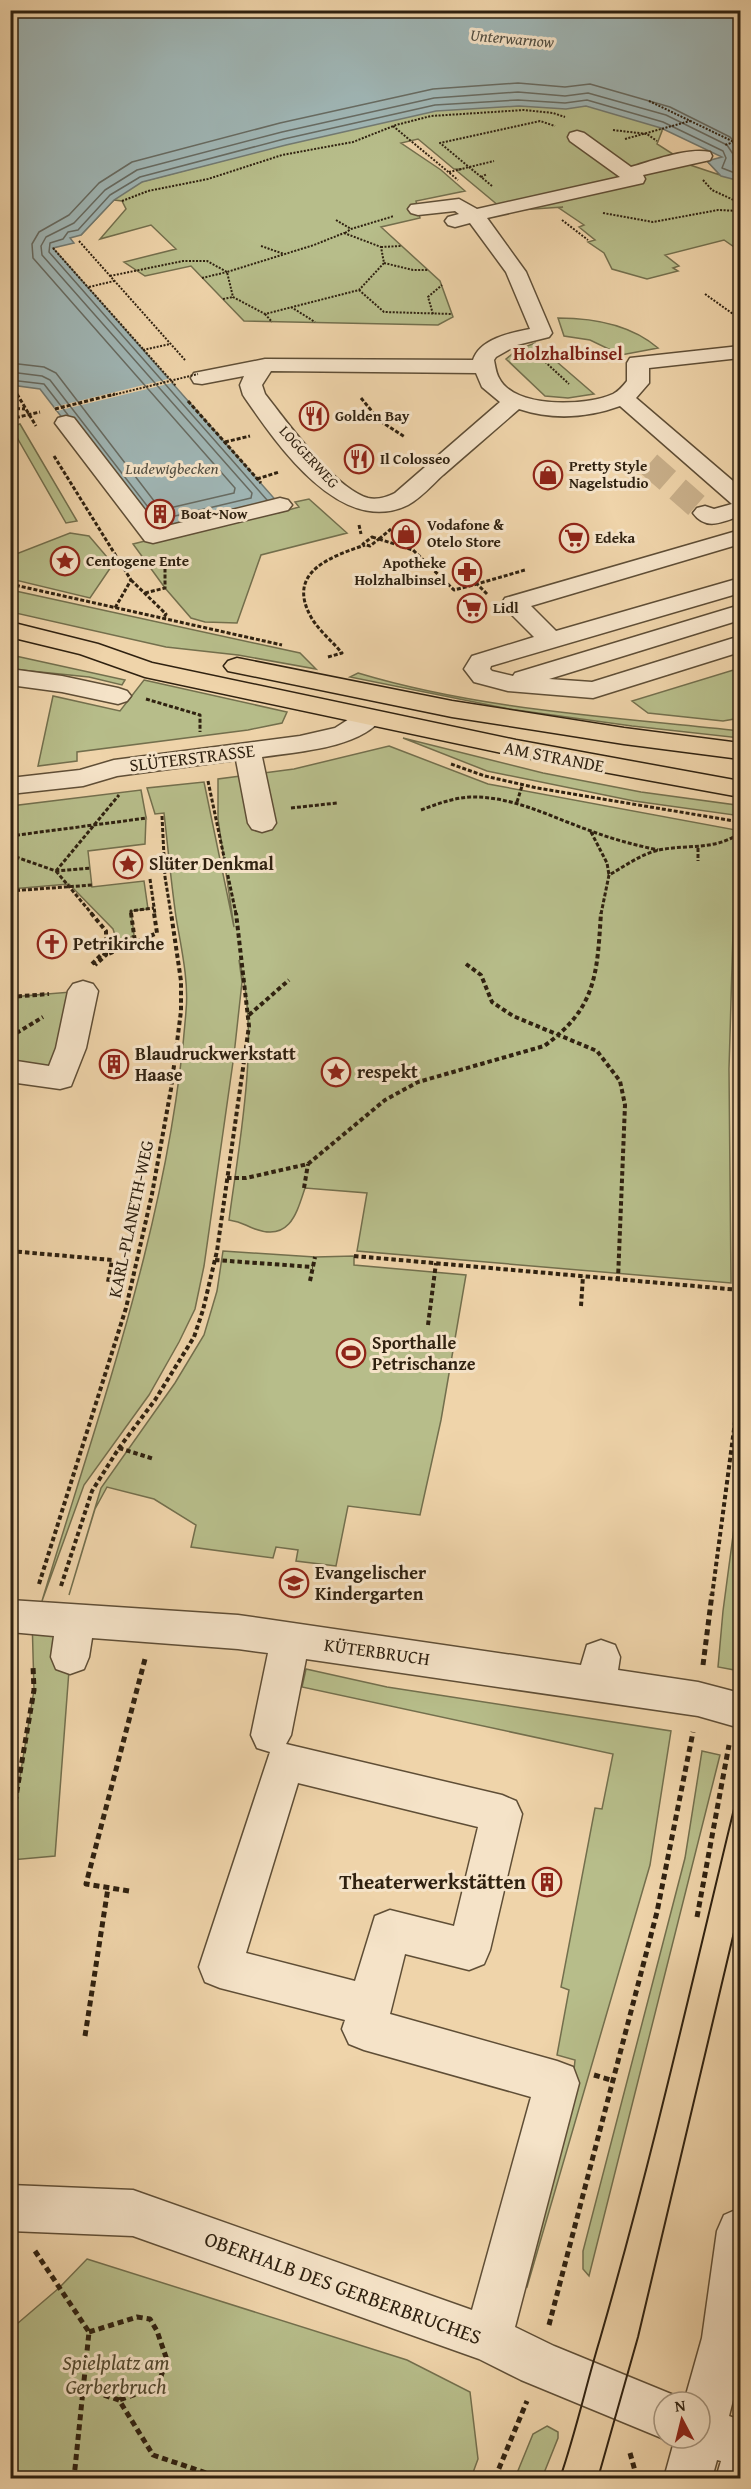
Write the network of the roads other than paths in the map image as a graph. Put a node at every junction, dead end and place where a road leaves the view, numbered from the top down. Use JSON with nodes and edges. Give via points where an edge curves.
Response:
{"nodes":[{"id":1,"x":575,"y":128,"type":"road end"},
{"id":2,"x":704,"y":154,"type":"road end"},
{"id":3,"x":628,"y":173,"type":"junction"},
{"id":4,"x":418,"y":209,"type":"road end"},
{"id":5,"x":468,"y":211,"type":"junction"},
{"id":6,"x":429,"y":226,"type":"dead end"},
{"id":7,"x":741,"y":352,"type":"edge"},
{"id":8,"x":265,"y":365,"type":"junction"},
{"id":9,"x":482,"y":367,"type":"junction"},
{"id":10,"x":200,"y":376,"type":"road end"},
{"id":11,"x":623,"y":398,"type":"junction"},
{"id":12,"x":515,"y":402,"type":"junction"},
{"id":13,"x":61,"y":416,"type":"road end"},
{"id":14,"x":741,"y":499,"type":"edge"},
{"id":15,"x":280,"y":505,"type":"road end"},
{"id":16,"x":741,"y":509,"type":"edge"},
{"id":17,"x":705,"y":513,"type":"tunnel mouth"},
{"id":18,"x":741,"y":537,"type":"edge"},
{"id":19,"x":741,"y":585,"type":"edge"},
{"id":20,"x":741,"y":612,"type":"edge"},
{"id":21,"x":10,"y":629,"type":"edge"},
{"id":22,"x":551,"y":640,"type":"junction"},
{"id":23,"x":741,"y":644,"type":"edge"},
{"id":24,"x":89,"y":649,"type":"junction"},
{"id":25,"x":10,"y":677,"type":"edge"},
{"id":26,"x":508,"y":683,"type":"junction"},
{"id":27,"x":118,"y":696,"type":"road end"},
{"id":28,"x":452,"y":709,"type":"junction"},
{"id":29,"x":369,"y":718,"type":"junction"},
{"id":30,"x":741,"y":751,"type":"edge"},
{"id":31,"x":248,"y":752,"type":"junction"},
{"id":32,"x":10,"y":786,"type":"edge"},
{"id":33,"x":741,"y":789,"type":"edge"},
{"id":34,"x":272,"y":816,"type":"road end"},
{"id":35,"x":83,"y":991,"type":"road end"},
{"id":36,"x":10,"y":1071,"type":"edge"},
{"id":37,"x":44,"y":1618,"type":"edge"},
{"id":38,"x":290,"y":1640,"type":"junction"},
{"id":39,"x":70,"y":1657,"type":"dead end"},
{"id":40,"x":735,"y":1727,"type":"edge"},
{"id":41,"x":271,"y":1735,"type":"dead end"},
{"id":42,"x":370,"y":2006,"type":"junction"},
{"id":43,"x":20,"y":2224,"type":"edge"},
{"id":44,"x":741,"y":2231,"type":"edge"},
{"id":45,"x":488,"y":2339,"type":"junction"},
{"id":46,"x":733,"y":2340,"type":"edge"},
{"id":47,"x":712,"y":2400,"type":"edge"},
{"id":48,"x":652,"y":2411,"type":"edge"},
{"id":49,"x":696,"y":2450,"type":"edge"},
{"id":50,"x":688,"y":2478,"type":"edge"}],
"edges":[{"from":1,"to":3,"type":"street"},
{"from":2,"to":3,"type":"street"},
{"from":3,"to":5,"type":"street","via":[[636,179],[501,208]]},
{"from":4,"to":5,"type":"street"},
{"from":5,"to":6,"type":"street"},
{"from":5,"to":9,"type":"street","via":[[516,272],[542,333],[518,338],[487,353]]},
{"from":7,"to":11,"type":"street","via":[[638,363],[641,381]]},
{"from":8,"to":9,"type":"street"},
{"from":8,"to":10,"type":"street"},
{"from":8,"to":12,"type":"street","name":"LOGGERWEG","via":[[251,385],[254,395],[315,468],[344,495],[362,503],[389,505],[403,498]]},
{"from":9,"to":12,"type":"street","via":[[491,387]]},
{"from":11,"to":12,"type":"street","via":[[594,407],[560,410]]},
{"from":11,"to":14,"type":"street"},
{"from":13,"to":15,"type":"street","via":[[153,536]]},
{"from":16,"to":17,"type":"street","via":[[710,518]]},
{"from":18,"to":22,"type":"street","via":[[514,603]]},
{"from":19,"to":22,"type":"street"},
{"from":20,"to":26,"type":"street"},
{"from":21,"to":24,"type":"main road","name":"AM STRANDE"},
{"from":22,"to":26,"type":"street","via":[[482,661],[477,669],[483,677]]},
{"from":23,"to":26,"type":"street","via":[[593,690]]},
{"from":24,"to":28,"type":"main road","name":"AM STRANDE","via":[[159,654],[256,669]]},
{"from":24,"to":29,"type":"main road","name":"AM STRANDE","via":[[145,669]]},
{"from":25,"to":27,"type":"street"},
{"from":28,"to":29,"type":"main road","name":"AM STRANDE"},
{"from":28,"to":30,"type":"main road","name":"AM STRANDE"},
{"from":29,"to":31,"type":"street","name":"SLÜTERSTRASSE","via":[[344,734]]},
{"from":29,"to":33,"type":"main road","name":"AM STRANDE","via":[[623,770]]},
{"from":31,"to":32,"type":"street","name":"SLÜTERSTRASSE","via":[[114,768],[83,778]]},
{"from":31,"to":34,"type":"street"},
{"from":35,"to":36,"type":"street","via":[[60,1078]]},
{"from":37,"to":38,"type":"street","name":"KÜTERBRUCH","via":[[238,1632]]},
{"from":37,"to":39,"type":"street"},
{"from":38,"to":40,"type":"street","name":"KÜTERBRUCH","via":[[582,1668],[698,1699]]},
{"from":38,"to":41,"type":"street"},
{"from":42,"to":42,"type":"street","via":[[390,1930],[469,1950],[502,1814],[285,1762],[220,1967]]},
{"from":42,"to":45,"type":"street","via":[[364,2030],[557,2083]]},
{"from":43,"to":45,"type":"street","name":"OBERHALB DES GERBERBRUCHES","via":[[133,2213]]},
{"from":44,"to":46,"type":"street"},
{"from":45,"to":48,"type":"street","name":"OBERHALB DES GERBERBRUCHES"},
{"from":46,"to":47,"type":"street"},
{"from":49,"to":50,"type":"street"}]}
